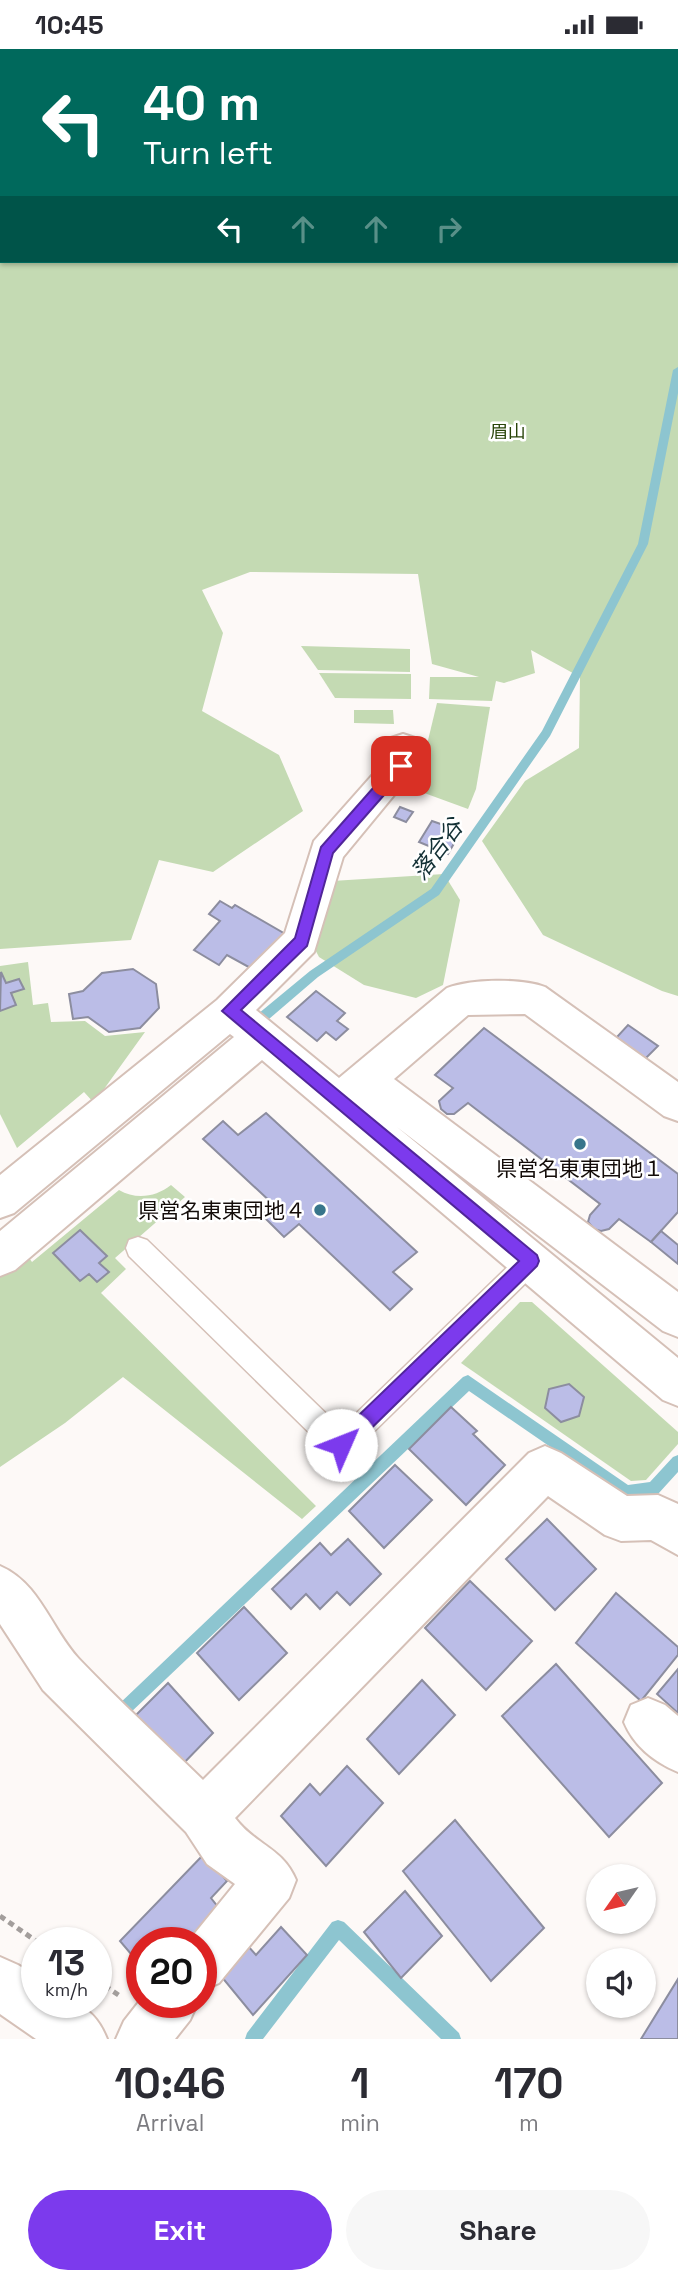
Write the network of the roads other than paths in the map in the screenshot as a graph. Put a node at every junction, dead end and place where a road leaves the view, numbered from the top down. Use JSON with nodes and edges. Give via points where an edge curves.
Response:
{"nodes":[{"id":1,"x":403,"y":747,"type":"dead end"},
{"id":2,"x":247,"y":1025,"type":"junction"},
{"id":3,"x":353,"y":1091,"type":"junction"},
{"id":4,"x":678,"y":1104,"type":"edge"},
{"id":5,"x":0,"y":1200,"type":"edge"},
{"id":6,"x":138,"y":1248,"type":"dead end"},
{"id":7,"x":0,"y":1257,"type":"edge"},
{"id":8,"x":531,"y":1261,"type":"junction"},
{"id":9,"x":678,"y":1317,"type":"edge"},
{"id":10,"x":678,"y":1385,"type":"edge"},
{"id":11,"x":678,"y":1532,"type":"edge"},
{"id":12,"x":0,"y":1589,"type":"edge"},
{"id":13,"x":203,"y":1815,"type":"junction"},
{"id":14,"x":217,"y":1946,"type":"edge"},
{"id":15,"x":0,"y":1983,"type":"edge"},
{"id":16,"x":159,"y":2018,"type":"edge"},
{"id":17,"x":81,"y":2039,"type":"edge"},
{"id":18,"x":142,"y":2039,"type":"edge"}],
"edges":[{"from":1,"to":2,"type":"street","via":[[401,766],[327,851],[301,941]]},
{"from":2,"to":3,"type":"street"},
{"from":2,"to":5,"type":"street"},
{"from":2,"to":7,"type":"street"},
{"from":3,"to":4,"type":"street","via":[[460,999],[533,998]]},
{"from":3,"to":8,"type":"street"},
{"from":3,"to":9,"type":"street"},
{"from":6,"to":8,"type":"lane","via":[[341,1445]]},
{"from":8,"to":10,"type":"street"},
{"from":11,"to":13,"type":"street","via":[[658,1517],[621,1519],[545,1468]]},
{"from":12,"to":13,"type":"street","via":[[60,1673]]},
{"from":13,"to":14,"type":"street","via":[[225,1846],[271,1880]]},
{"from":15,"to":17,"type":"street"},
{"from":16,"to":18,"type":"street"}]}
